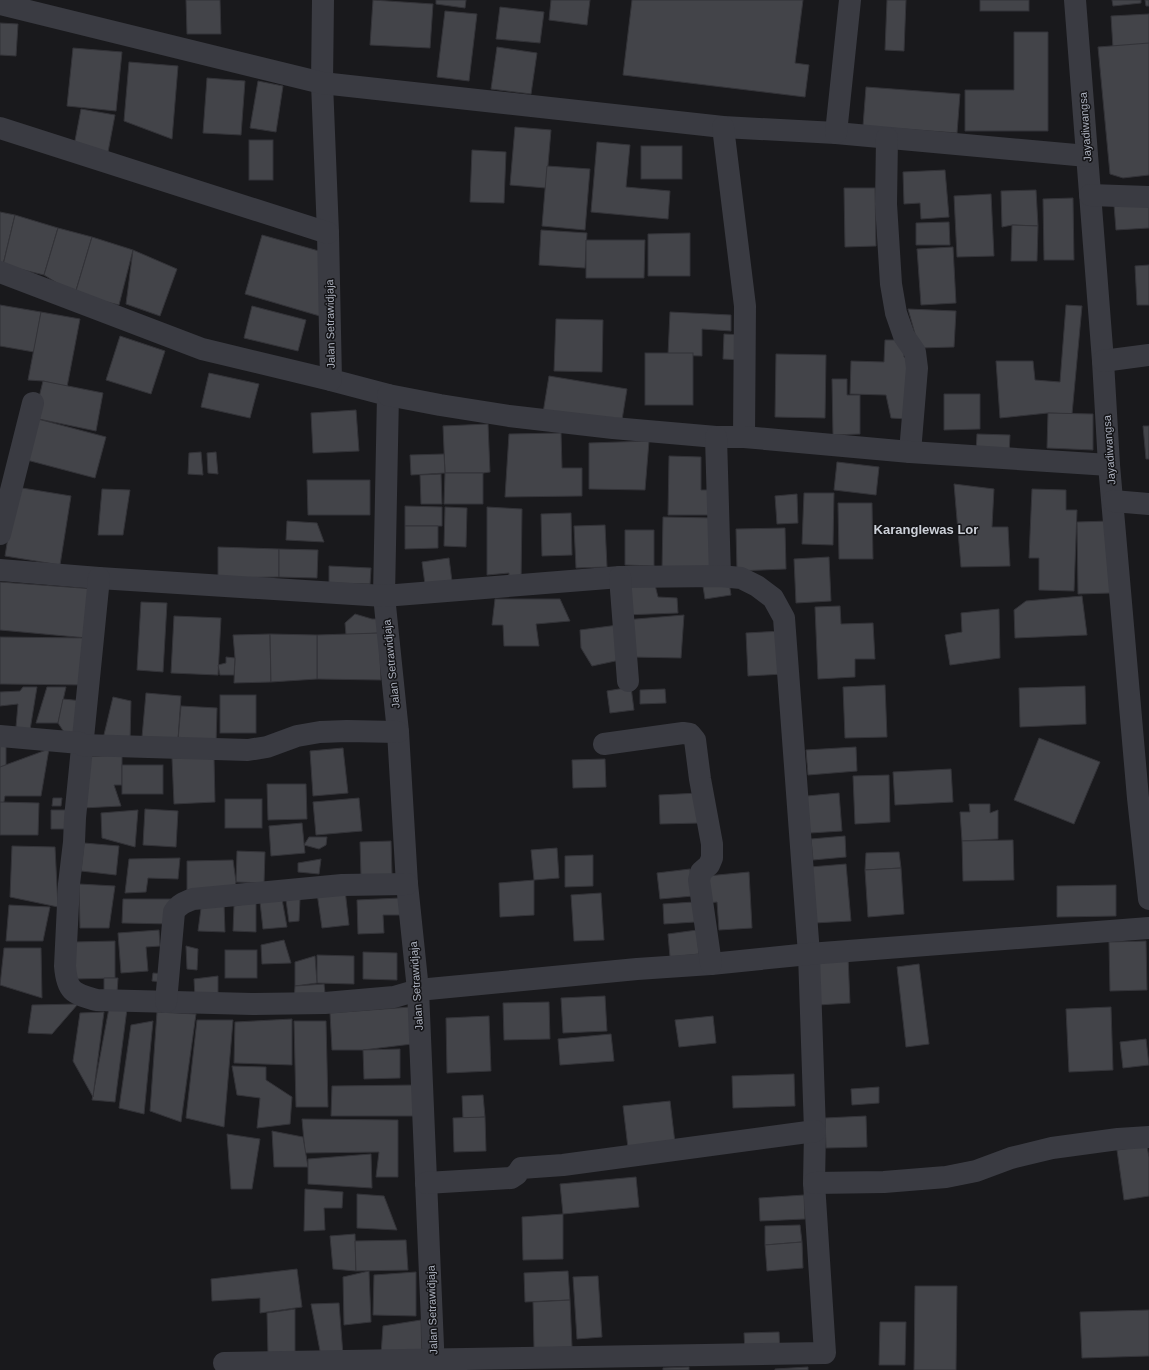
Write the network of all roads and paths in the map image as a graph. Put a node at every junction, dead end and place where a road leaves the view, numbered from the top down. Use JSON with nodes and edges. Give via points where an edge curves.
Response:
{"nodes":[{"id":1,"x":323,"y":0,"type":"edge"},
{"id":2,"x":850,"y":0,"type":"edge"},
{"id":3,"x":1075,"y":0,"type":"edge"},
{"id":4,"x":0,"y":4,"type":"edge"},
{"id":5,"x":322,"y":83,"type":"junction"},
{"id":6,"x":722,"y":127,"type":"junction"},
{"id":7,"x":0,"y":128,"type":"edge"},
{"id":8,"x":836,"y":133,"type":"junction"},
{"id":9,"x":887,"y":138,"type":"junction"},
{"id":10,"x":1087,"y":156,"type":"junction"},
{"id":11,"x":1090,"y":195,"type":"junction"},
{"id":12,"x":1149,"y":197,"type":"edge"},
{"id":13,"x":328,"y":233,"type":"junction"},
{"id":14,"x":0,"y":272,"type":"edge"},
{"id":15,"x":1149,"y":355,"type":"edge"},
{"id":16,"x":1103,"y":361,"type":"junction"},
{"id":17,"x":331,"y":380,"type":"junction"},
{"id":18,"x":388,"y":395,"type":"junction"},
{"id":19,"x":33,"y":402,"type":"dead end"},
{"id":20,"x":744,"y":436,"type":"junction"},
{"id":21,"x":716,"y":437,"type":"junction"},
{"id":22,"x":910,"y":452,"type":"junction"},
{"id":23,"x":1109,"y":465,"type":"junction"},
{"id":24,"x":1113,"y":501,"type":"junction"},
{"id":25,"x":1149,"y":504,"type":"edge"},
{"id":26,"x":0,"y":534,"type":"edge"},
{"id":27,"x":0,"y":570,"type":"edge"},
{"id":28,"x":720,"y":576,"type":"junction"},
{"id":29,"x":620,"y":577,"type":"junction"},
{"id":30,"x":98,"y":578,"type":"junction"},
{"id":31,"x":384,"y":596,"type":"junction"},
{"id":32,"x":628,"y":680,"type":"dead end"},
{"id":33,"x":398,"y":732,"type":"junction"},
{"id":34,"x":0,"y":736,"type":"edge"},
{"id":35,"x":604,"y":744,"type":"dead end"},
{"id":36,"x":82,"y":745,"type":"junction"},
{"id":37,"x":1143,"y":798,"type":"edge"},
{"id":38,"x":407,"y":884,"type":"junction"},
{"id":39,"x":1149,"y":899,"type":"edge"},
{"id":40,"x":1149,"y":928,"type":"edge"},
{"id":41,"x":809,"y":954,"type":"junction"},
{"id":42,"x":711,"y":964,"type":"junction"},
{"id":43,"x":418,"y":990,"type":"junction"},
{"id":44,"x":166,"y":1002,"type":"junction"},
{"id":45,"x":815,"y":1132,"type":"junction"},
{"id":46,"x":1149,"y":1137,"type":"edge"},
{"id":47,"x":426,"y":1183,"type":"junction"},
{"id":48,"x":814,"y":1183,"type":"junction"},
{"id":49,"x":826,"y":1362,"type":"edge"},
{"id":50,"x":224,"y":1363,"type":"dead end"},
{"id":51,"x":434,"y":1364,"type":"edge"}],
"edges":[{"from":1,"to":5,"type":"street","name":"Jalan Setrawidjaja"},
{"from":2,"to":8,"type":"street"},
{"from":3,"to":10,"type":"street","name":"Jayadiwangsa"},
{"from":4,"to":5,"type":"street"},
{"from":5,"to":6,"type":"street"},
{"from":5,"to":13,"type":"street","name":"Jalan Setrawidjaja"},
{"from":6,"to":8,"type":"street"},
{"from":6,"to":20,"type":"street","via":[[744,306]]},
{"from":7,"to":13,"type":"street"},
{"from":8,"to":9,"type":"street"},
{"from":9,"to":10,"type":"street"},
{"from":9,"to":22,"type":"street","via":[[886,204],[891,284],[896,313],[904,336],[915,352],[917,368]]},
{"from":10,"to":11,"type":"street","name":"Jayadiwangsa"},
{"from":11,"to":12,"type":"street"},
{"from":11,"to":16,"type":"street","name":"Jayadiwangsa"},
{"from":13,"to":17,"type":"street","name":"Jalan Setrawidjaja"},
{"from":14,"to":17,"type":"street","via":[[202,349]]},
{"from":15,"to":16,"type":"street"},
{"from":16,"to":23,"type":"street","name":"Jayadiwangsa"},
{"from":17,"to":18,"type":"street","name":"Jalan Setrawidjaja"},
{"from":18,"to":21,"type":"street","via":[[509,416]]},
{"from":18,"to":31,"type":"street","name":"Jalan Setrawidjaja"},
{"from":19,"to":26,"type":"street"},
{"from":20,"to":21,"type":"street"},
{"from":20,"to":22,"type":"street"},
{"from":21,"to":28,"type":"street"},
{"from":22,"to":23,"type":"street"},
{"from":23,"to":24,"type":"street","name":"Jayadiwangsa"},
{"from":24,"to":25,"type":"street"},
{"from":24,"to":37,"type":"street","name":"Jayadiwangsa"},
{"from":27,"to":30,"type":"street"},
{"from":28,"to":29,"type":"street"},
{"from":28,"to":41,"type":"street","via":[[741,578],[757,586],[773,598],[784,618]]},
{"from":29,"to":31,"type":"street"},
{"from":29,"to":32,"type":"street"},
{"from":30,"to":31,"type":"street"},
{"from":30,"to":36,"type":"street"},
{"from":31,"to":33,"type":"street","name":"Jalan Setrawidjaja"},
{"from":33,"to":36,"type":"street","via":[[320,732],[248,750]]},
{"from":33,"to":38,"type":"street","name":"Jalan Setrawidjaja"},
{"from":34,"to":36,"type":"street"},
{"from":35,"to":42,"type":"street","via":[[683,733],[690,734],[695,740],[712,844],[712,858],[701,872],[699,880]]},
{"from":36,"to":44,"type":"street","via":[[69,884],[64,966],[66,979],[70,989],[81,996],[96,1000]]},
{"from":37,"to":39,"type":"street","name":"Jayadiwangsa"},
{"from":38,"to":43,"type":"street","name":"Jalan Setrawidjaja"},
{"from":38,"to":44,"type":"street","via":[[342,885],[193,899],[184,902],[174,912]]},
{"from":40,"to":41,"type":"street"},
{"from":41,"to":42,"type":"street"},
{"from":41,"to":45,"type":"street"},
{"from":42,"to":43,"type":"street"},
{"from":43,"to":44,"type":"street","via":[[394,997],[325,1003]]},
{"from":43,"to":47,"type":"street","name":"Jalan Setrawidjaja"},
{"from":45,"to":47,"type":"street","via":[[563,1165],[521,1168],[511,1178]]},
{"from":45,"to":48,"type":"street"},
{"from":46,"to":48,"type":"street","via":[[1052,1148],[1011,1158],[976,1171],[946,1177],[884,1182]]},
{"from":47,"to":51,"type":"street","name":"Jalan Setrawidjaja"},
{"from":48,"to":49,"type":"street"},
{"from":49,"to":51,"type":"street"},
{"from":50,"to":51,"type":"street"}]}
